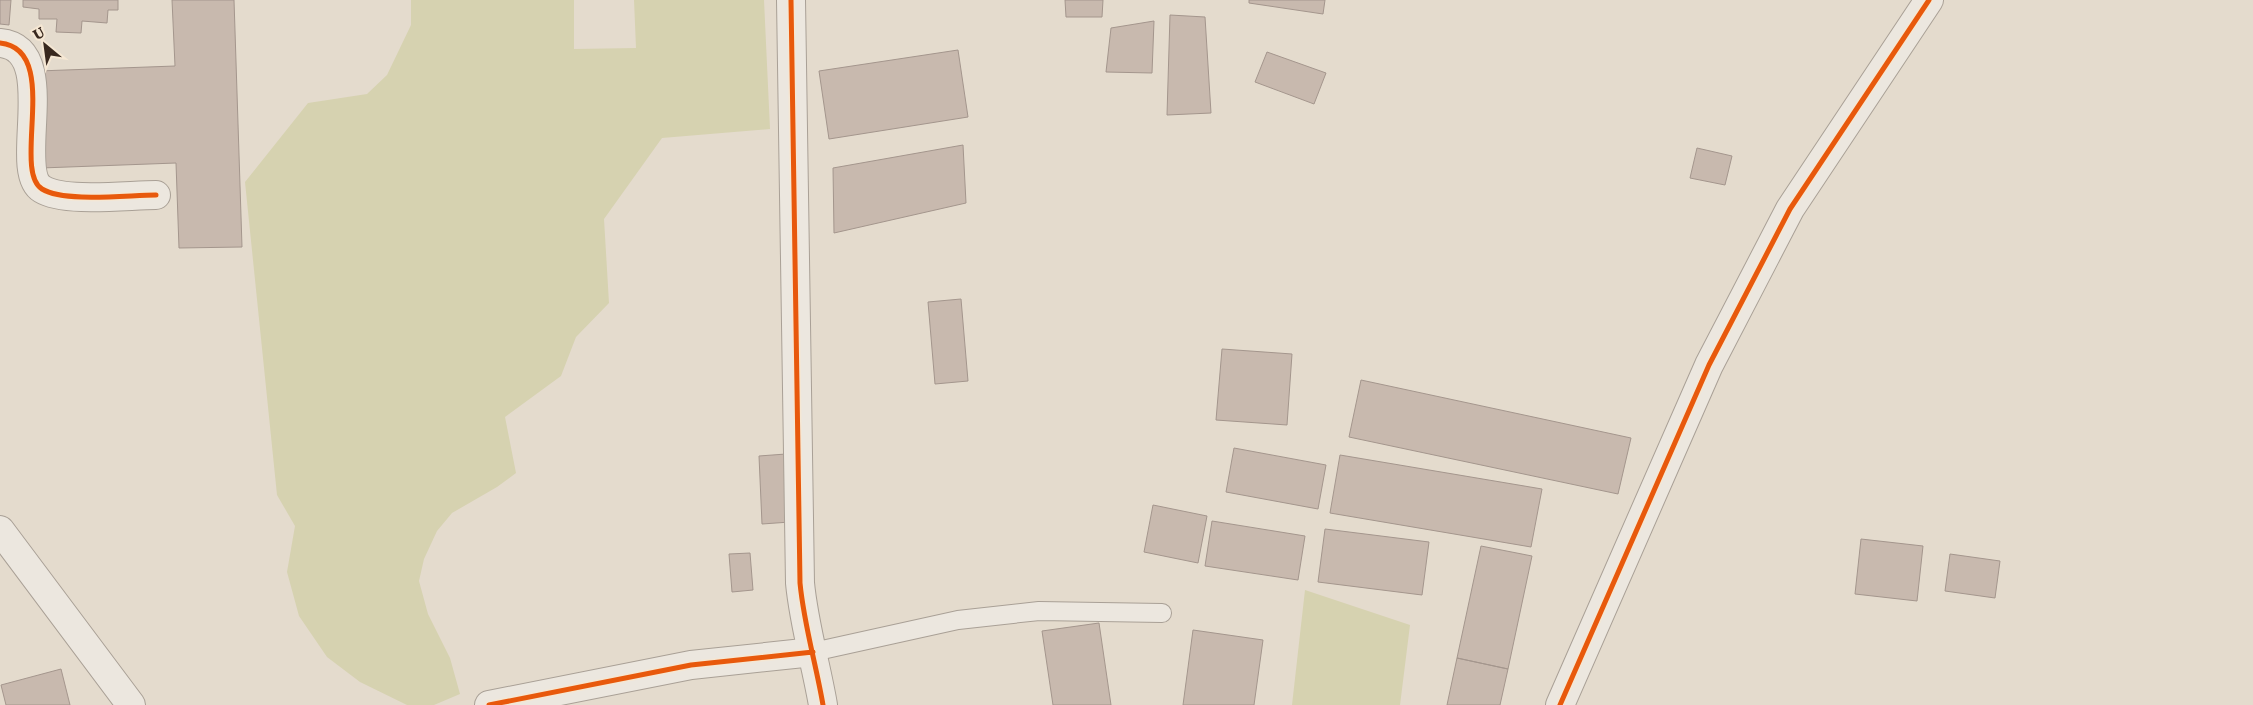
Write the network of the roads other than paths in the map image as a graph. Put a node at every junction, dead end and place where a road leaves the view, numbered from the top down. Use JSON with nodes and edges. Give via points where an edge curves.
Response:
{"nodes":[{"id":1,"x":791,"y":0,"type":"edge"},
{"id":2,"x":1929,"y":0,"type":"edge"},
{"id":3,"x":0,"y":43,"type":"edge"},
{"id":4,"x":156,"y":195,"type":"dead end"},
{"id":5,"x":0,"y":530,"type":"edge"},
{"id":6,"x":1162,"y":613,"type":"dead end"},
{"id":7,"x":813,"y":652,"type":"junction"},
{"id":8,"x":131,"y":705,"type":"edge"},
{"id":9,"x":488,"y":705,"type":"edge"},
{"id":10,"x":823,"y":705,"type":"edge"},
{"id":11,"x":1560,"y":705,"type":"edge"}],
"edges":[{"from":1,"to":7,"type":"street","via":[[800,583],[806,629]]},
{"from":2,"to":11,"type":"street","via":[[1790,209],[1709,365]]},
{"from":3,"to":4,"type":"street","via":[[7,44],[24,58],[33,84],[30,162],[38,186],[58,195]]},
{"from":5,"to":8,"type":"street"},
{"from":6,"to":7,"type":"lane","via":[[1039,611],[958,620]]},
{"from":7,"to":9,"type":"street","via":[[691,665]]},
{"from":7,"to":10,"type":"street"}]}
